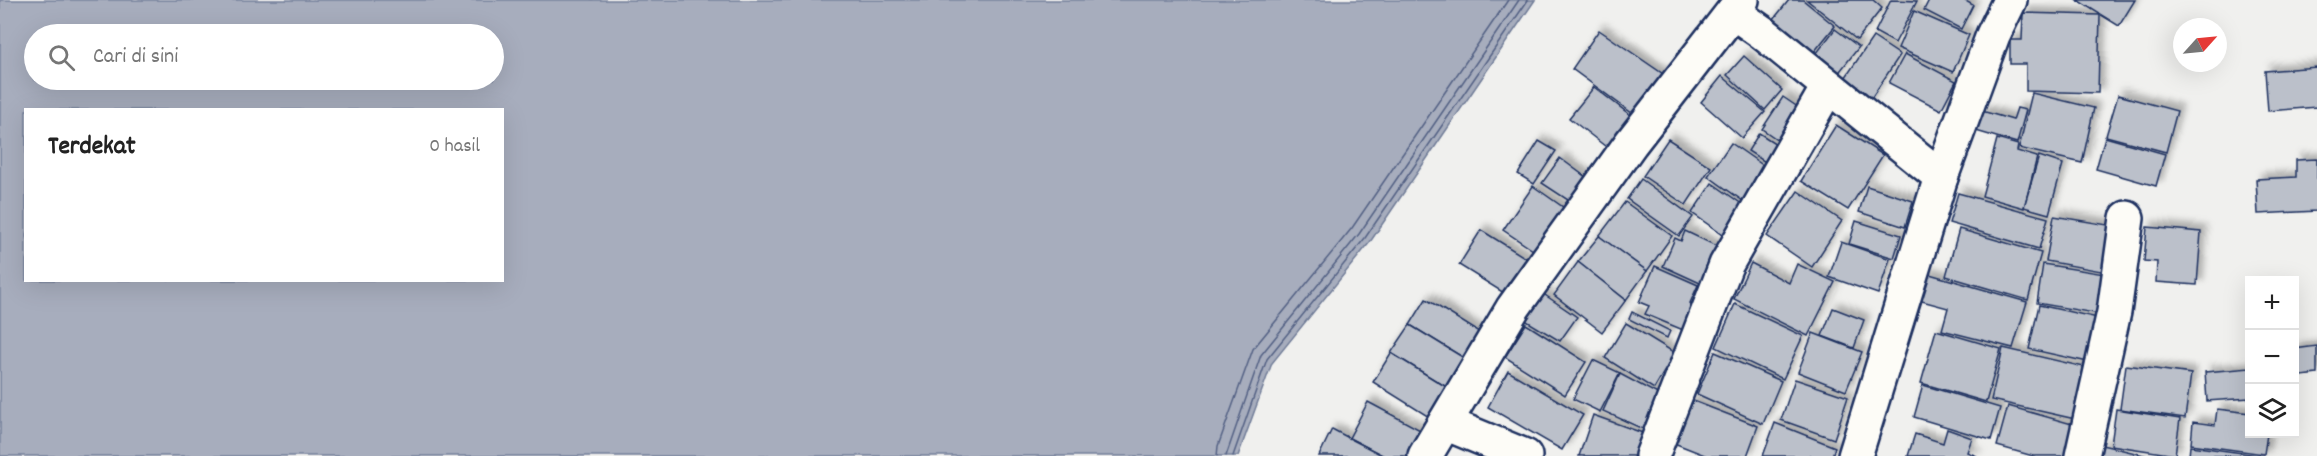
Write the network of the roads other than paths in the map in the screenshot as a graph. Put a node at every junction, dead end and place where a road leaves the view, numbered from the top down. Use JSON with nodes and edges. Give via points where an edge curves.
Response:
{"nodes":[{"id":1,"x":2010,"y":0,"type":"edge"},
{"id":2,"x":1737,"y":6,"type":"edge"},
{"id":3,"x":1828,"y":87,"type":"junction"},
{"id":4,"x":1941,"y":177,"type":"junction"},
{"id":5,"x":2127,"y":218,"type":"dead end"},
{"id":6,"x":1444,"y":423,"type":"junction"},
{"id":7,"x":1425,"y":456,"type":"edge"},
{"id":8,"x":1525,"y":456,"type":"edge"},
{"id":9,"x":1652,"y":456,"type":"edge"},
{"id":10,"x":1856,"y":456,"type":"edge"},
{"id":11,"x":2082,"y":456,"type":"edge"}],
"edges":[{"from":1,"to":4,"type":"street","via":[[1993,35]]},
{"from":2,"to":3,"type":"street"},
{"from":2,"to":6,"type":"street","via":[[1631,143],[1513,308]]},
{"from":3,"to":4,"type":"street"},
{"from":3,"to":9,"type":"street","via":[[1726,265]]},
{"from":4,"to":10,"type":"street"},
{"from":5,"to":11,"type":"street","via":[[2114,312]]},
{"from":6,"to":7,"type":"street"},
{"from":6,"to":8,"type":"street"}]}
